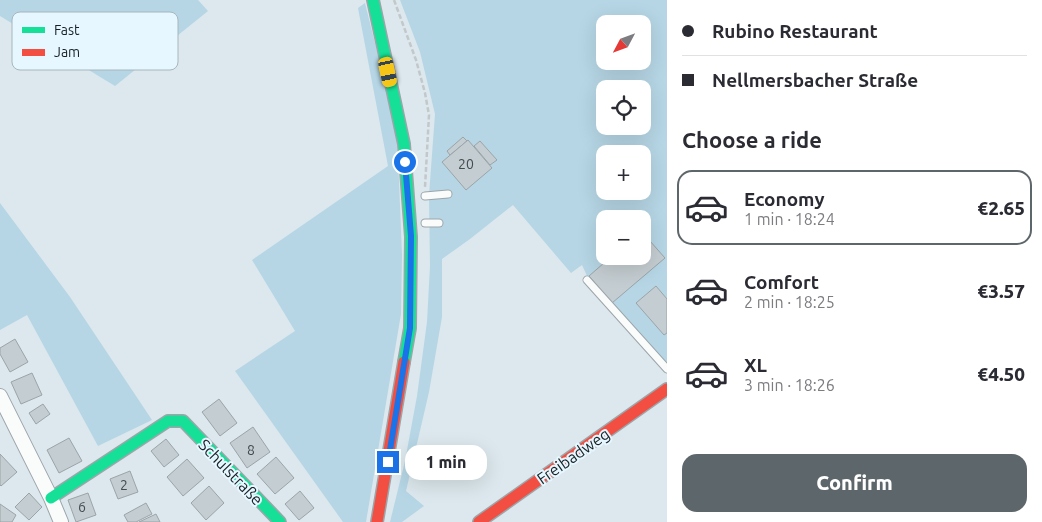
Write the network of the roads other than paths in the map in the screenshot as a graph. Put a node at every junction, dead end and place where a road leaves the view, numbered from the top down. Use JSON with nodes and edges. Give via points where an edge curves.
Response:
{"nodes":[{"id":1,"x":373,"y":0,"type":"edge"},
{"id":2,"x":448,"y":194,"type":"dead end"},
{"id":3,"x":425,"y":196,"type":"dead end"},
{"id":4,"x":425,"y":223,"type":"dead end"},
{"id":5,"x":438,"y":223,"type":"dead end"},
{"id":6,"x":587,"y":280,"type":"dead end"},
{"id":7,"x":667,"y":369,"type":"edge"},
{"id":8,"x":667,"y":389,"type":"edge"},
{"id":9,"x":0,"y":396,"type":"edge"},
{"id":10,"x":51,"y":498,"type":"junction"},
{"id":11,"x":61,"y":522,"type":"edge"},
{"id":12,"x":280,"y":522,"type":"edge"},
{"id":13,"x":376,"y":522,"type":"edge"},
{"id":14,"x":479,"y":522,"type":"edge"}],
"edges":[{"from":1,"to":13,"type":"street","via":[[404,144],[411,236],[410,328]]},
{"from":2,"to":3,"type":"lane"},
{"from":4,"to":5,"type":"lane"},
{"from":6,"to":7,"type":"lane"},
{"from":8,"to":14,"type":"street","name":"Freibadweg"},
{"from":9,"to":10,"type":"street"},
{"from":10,"to":11,"type":"street"},
{"from":10,"to":12,"type":"street","name":"Schulstraße","via":[[168,421],[183,421]]}]}
